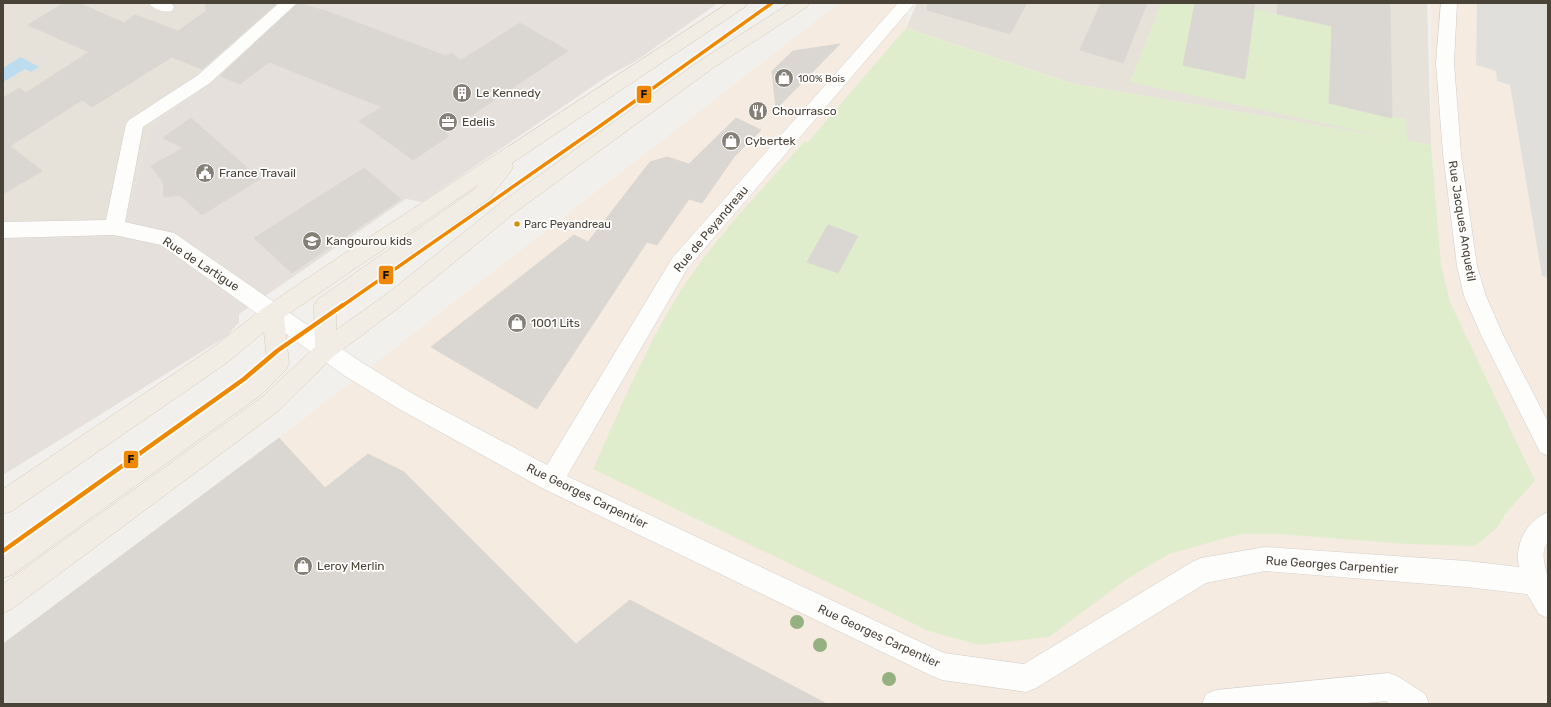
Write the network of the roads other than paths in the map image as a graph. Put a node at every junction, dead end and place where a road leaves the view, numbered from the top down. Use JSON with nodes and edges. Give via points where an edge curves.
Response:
{"nodes":[{"id":1,"x":289,"y":3,"type":"edge"},
{"id":2,"x":739,"y":3,"type":"edge"},
{"id":3,"x":801,"y":3,"type":"edge"},
{"id":4,"x":907,"y":3,"type":"edge"},
{"id":5,"x":1449,"y":3,"type":"edge"},
{"id":6,"x":517,"y":150,"type":"junction"},
{"id":7,"x":114,"y":227,"type":"junction"},
{"id":8,"x":3,"y":230,"type":"edge"},
{"id":9,"x":274,"y":313,"type":"junction"},
{"id":10,"x":326,"y":350,"type":"junction"},
{"id":11,"x":1548,"y":445,"type":"edge"},
{"id":12,"x":551,"y":480,"type":"junction"},
{"id":13,"x":3,"y":503,"type":"edge"},
{"id":14,"x":1548,"y":524,"type":"edge"},
{"id":15,"x":3,"y":566,"type":"edge"},
{"id":16,"x":1535,"y":582,"type":"junction"},
{"id":17,"x":3,"y":600,"type":"edge"},
{"id":18,"x":1548,"y":605,"type":"edge"},
{"id":19,"x":1216,"y":704,"type":"edge"},
{"id":20,"x":1415,"y":704,"type":"edge"}],
"edges":[{"from":1,"to":7,"type":"street","via":[[204,79],[135,124]]},
{"from":2,"to":6,"type":"main road"},
{"from":3,"to":10,"type":"main road","via":[[707,64],[510,206],[395,299]]},
{"from":4,"to":12,"type":"street","name":"Rue de Peyandreau","via":[[680,263]]},
{"from":5,"to":11,"type":"street","name":"Rue Jacques Anquetil","via":[[1445,63],[1452,154],[1467,266],[1475,296],[1492,337]]},
{"from":6,"to":9,"type":"main road"},
{"from":6,"to":10,"type":"main road","via":[[482,194],[325,305]]},
{"from":7,"to":8,"type":"street","name":"Rue de Lartigue"},
{"from":7,"to":9,"type":"street","name":"Rue de Lartigue","via":[[166,238]]},
{"from":9,"to":10,"type":"street","name":"Rue de Lartigue"},
{"from":9,"to":13,"type":"main road","via":[[220,355]]},
{"from":9,"to":15,"type":"main road","via":[[278,362],[253,388]]},
{"from":10,"to":12,"type":"street","name":"Rue Georges Carpentier","via":[[407,402]]},
{"from":10,"to":17,"type":"main road","via":[[269,405]]},
{"from":12,"to":16,"type":"street","name":"Rue Georges Carpentier","via":[[942,666],[1026,678],[1201,571],[1265,559],[1467,574]]},
{"from":14,"to":16,"type":"street","via":[[1533,541],[1531,564]]},
{"from":16,"to":18,"type":"street"},
{"from":19,"to":20,"type":"street","via":[[1389,686]]}]}
